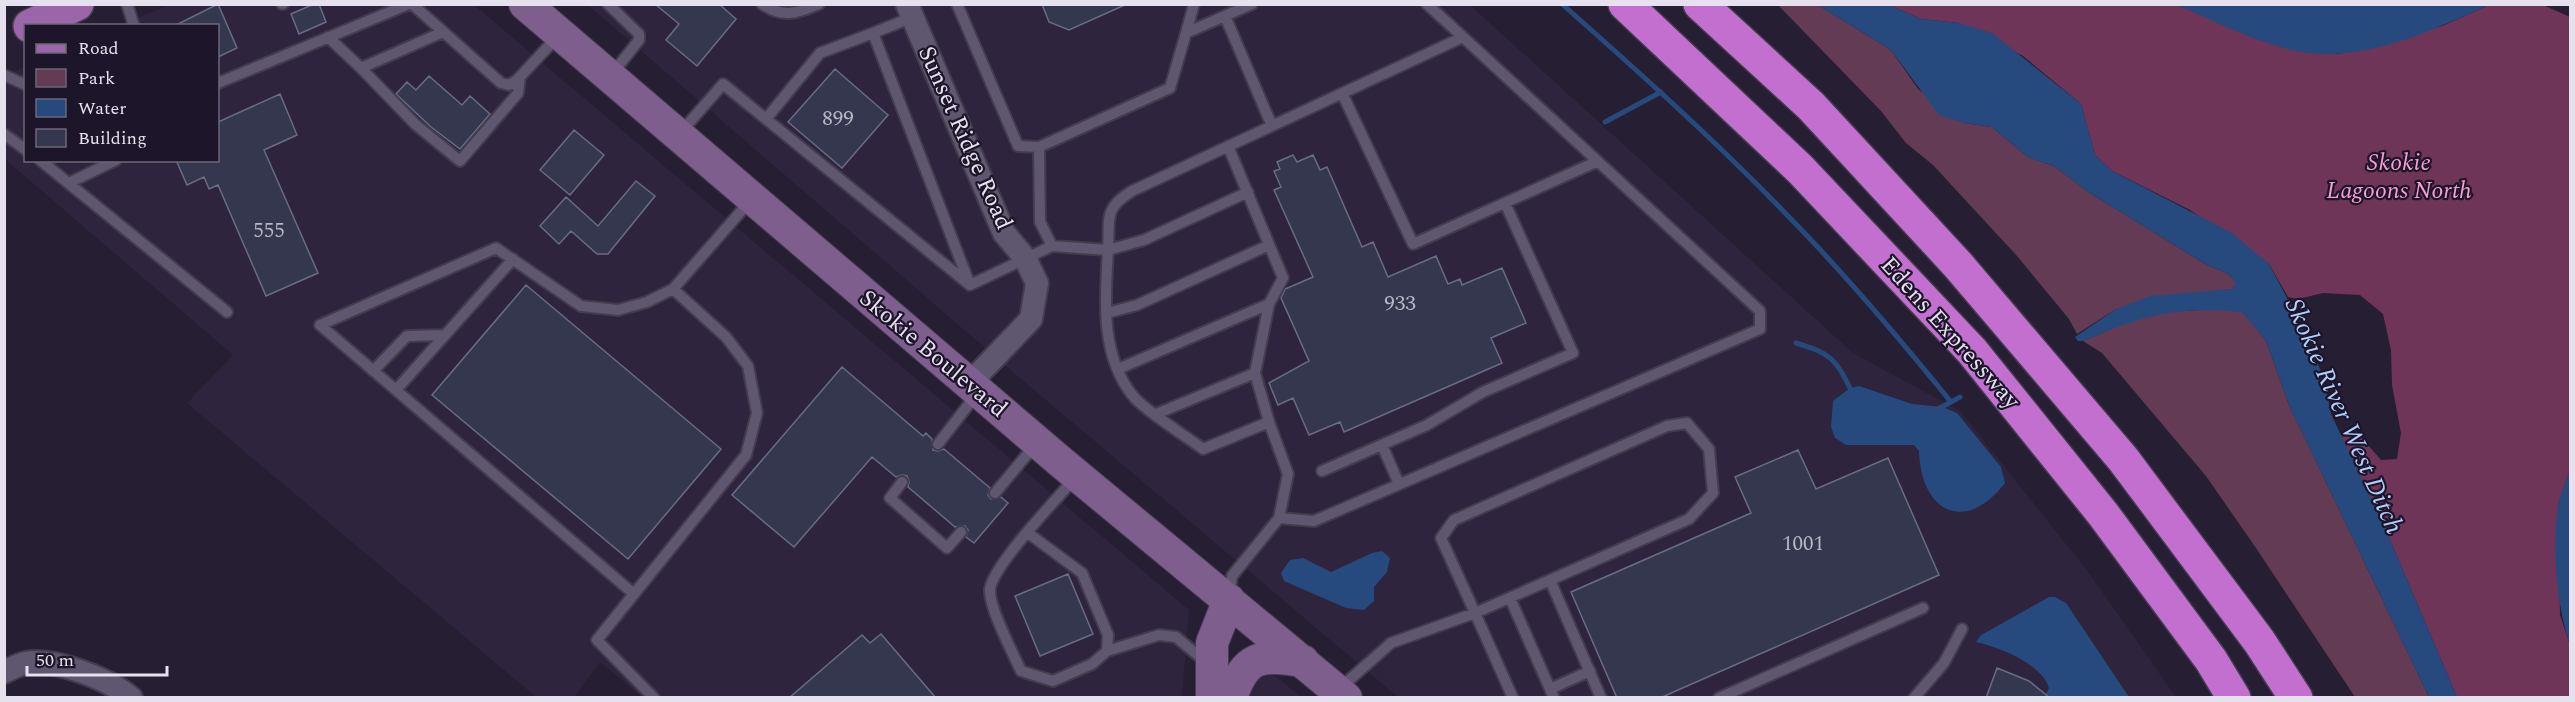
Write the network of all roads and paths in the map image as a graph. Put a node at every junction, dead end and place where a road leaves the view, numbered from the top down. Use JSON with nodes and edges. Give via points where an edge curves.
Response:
{"nodes":[{"id":1,"x":77,"y":4,"type":"edge"},
{"id":2,"x":127,"y":4,"type":"edge"},
{"id":3,"x":410,"y":4,"type":"edge"},
{"id":4,"x":525,"y":4,"type":"edge"},
{"id":5,"x":608,"y":4,"type":"edge"},
{"id":6,"x":762,"y":4,"type":"edge"},
{"id":7,"x":819,"y":4,"type":"edge"},
{"id":8,"x":957,"y":4,"type":"edge"},
{"id":9,"x":1194,"y":4,"type":"edge"},
{"id":10,"x":1252,"y":4,"type":"edge"},
{"id":11,"x":1427,"y":4,"type":"edge"},
{"id":12,"x":1625,"y":4,"type":"edge"},
{"id":13,"x":1700,"y":4,"type":"edge"},
{"id":14,"x":910,"y":11,"type":"edge"},
{"id":15,"x":1225,"y":16,"type":"junction"},
{"id":16,"x":34,"y":24,"type":"edge"},
{"id":17,"x":133,"y":24,"type":"edge"},
{"id":18,"x":24,"y":28,"type":"edge"},
{"id":19,"x":443,"y":32,"type":"junction"},
{"id":20,"x":873,"y":33,"type":"junction"},
{"id":21,"x":1186,"y":33,"type":"junction"},
{"id":22,"x":560,"y":34,"type":"junction"},
{"id":23,"x":4,"y":37,"type":"edge"},
{"id":24,"x":328,"y":37,"type":"junction"},
{"id":25,"x":1463,"y":37,"type":"junction"},
{"id":26,"x":361,"y":68,"type":"junction"},
{"id":27,"x":4,"y":75,"type":"edge"},
{"id":28,"x":520,"y":77,"type":"junction"},
{"id":29,"x":610,"y":77,"type":"junction"},
{"id":30,"x":219,"y":83,"type":"edge"},
{"id":31,"x":24,"y":84,"type":"edge"},
{"id":32,"x":1342,"y":93,"type":"junction"},
{"id":33,"x":766,"y":119,"type":"junction"},
{"id":34,"x":1272,"y":126,"type":"junction"},
{"id":35,"x":4,"y":134,"type":"edge"},
{"id":36,"x":678,"y":135,"type":"junction"},
{"id":37,"x":1228,"y":146,"type":"junction"},
{"id":38,"x":1039,"y":147,"type":"junction"},
{"id":39,"x":24,"y":149,"type":"edge"},
{"id":40,"x":43,"y":162,"type":"edge"},
{"id":41,"x":112,"y":162,"type":"edge"},
{"id":42,"x":1596,"y":162,"type":"junction"},
{"id":43,"x":69,"y":183,"type":"junction"},
{"id":44,"x":1248,"y":192,"type":"junction"},
{"id":45,"x":752,"y":199,"type":"junction"},
{"id":46,"x":1505,"y":203,"type":"junction"},
{"id":47,"x":1269,"y":244,"type":"junction"},
{"id":48,"x":1052,"y":246,"type":"junction"},
{"id":49,"x":1108,"y":250,"type":"junction"},
{"id":50,"x":1025,"y":258,"type":"junction"},
{"id":51,"x":513,"y":259,"type":"junction"},
{"id":52,"x":970,"y":285,"type":"junction"},
{"id":53,"x":673,"y":288,"type":"junction"},
{"id":54,"x":1269,"y":304,"type":"junction"},
{"id":55,"x":226,"y":312,"type":"dead end"},
{"id":56,"x":1107,"y":313,"type":"junction"},
{"id":57,"x":445,"y":335,"type":"junction"},
{"id":58,"x":1118,"y":369,"type":"junction"},
{"id":59,"x":373,"y":371,"type":"junction"},
{"id":60,"x":1255,"y":373,"type":"junction"},
{"id":61,"x":973,"y":388,"type":"junction"},
{"id":62,"x":396,"y":390,"type":"junction"},
{"id":63,"x":1156,"y":414,"type":"junction"},
{"id":64,"x":1269,"y":422,"type":"junction"},
{"id":65,"x":1037,"y":442,"type":"junction"},
{"id":66,"x":938,"y":444,"type":"dead end"},
{"id":67,"x":1382,"y":445,"type":"junction"},
{"id":68,"x":1322,"y":471,"type":"dead end"},
{"id":69,"x":1077,"y":476,"type":"junction"},
{"id":70,"x":902,"y":482,"type":"dead end"},
{"id":71,"x":1400,"y":484,"type":"junction"},
{"id":72,"x":995,"y":493,"type":"dead end"},
{"id":73,"x":1279,"y":518,"type":"junction"},
{"id":74,"x":961,"y":532,"type":"dead end"},
{"id":75,"x":1028,"y":533,"type":"junction"},
{"id":76,"x":1550,"y":580,"type":"junction"},
{"id":77,"x":634,"y":594,"type":"junction"},
{"id":78,"x":1510,"y":598,"type":"junction"},
{"id":79,"x":1229,"y":600,"type":"junction"},
{"id":80,"x":1923,"y":608,"type":"dead end"},
{"id":81,"x":1475,"y":613,"type":"junction"},
{"id":82,"x":1962,"y":629,"type":"dead end"},
{"id":83,"x":1107,"y":651,"type":"junction"},
{"id":84,"x":1302,"y":661,"type":"junction"},
{"id":85,"x":1211,"y":666,"type":"junction"},
{"id":86,"x":1590,"y":671,"type":"junction"},
{"id":87,"x":4,"y":672,"type":"edge"},
{"id":88,"x":1552,"y":693,"type":"edge"},
{"id":89,"x":1342,"y":694,"type":"edge"},
{"id":90,"x":131,"y":698,"type":"edge"},
{"id":91,"x":654,"y":698,"type":"edge"},
{"id":92,"x":1212,"y":698,"type":"edge"},
{"id":93,"x":1231,"y":698,"type":"edge"},
{"id":94,"x":1513,"y":698,"type":"edge"},
{"id":95,"x":1601,"y":698,"type":"edge"},
{"id":96,"x":1719,"y":698,"type":"edge"},
{"id":97,"x":1914,"y":698,"type":"edge"},
{"id":98,"x":2234,"y":698,"type":"edge"},
{"id":99,"x":2296,"y":698,"type":"edge"}],
"edges":[{"from":1,"to":16,"type":"main road"},
{"from":2,"to":17,"type":"lane"},
{"from":3,"to":19,"type":"lane"},
{"from":3,"to":24,"type":"lane"},
{"from":4,"to":22,"type":"main road","name":"Skokie Boulevard"},
{"from":5,"to":29,"type":"lane","via":[[639,34],[639,40]]},
{"from":6,"to":7,"type":"lane","via":[[780,14],[793,15]]},
{"from":8,"to":38,"type":"lane","via":[[1018,146]]},
{"from":9,"to":21,"type":"lane"},
{"from":10,"to":15,"type":"lane"},
{"from":11,"to":25,"type":"lane"},
{"from":12,"to":98,"type":"highway","name":"Edens Expressway","via":[[1800,169],[1972,351],[2103,514],[2211,660]]},
{"from":13,"to":99,"type":"highway","name":"Edens Expressway","via":[[1811,106],[1965,273],[2123,459],[2259,641]]},
{"from":14,"to":20,"type":"lane"},
{"from":14,"to":50,"type":"street","name":"Sunset Ridge Road","via":[[1004,233]]},
{"from":15,"to":21,"type":"lane"},
{"from":15,"to":34,"type":"lane"},
{"from":18,"to":23,"type":"main road"},
{"from":19,"to":26,"type":"lane"},
{"from":19,"to":28,"type":"lane","via":[[501,83],[509,85]]},
{"from":20,"to":33,"type":"lane","via":[[820,53]]},
{"from":20,"to":52,"type":"lane"},
{"from":21,"to":38,"type":"lane","via":[[1170,88]]},
{"from":22,"to":28,"type":"lane"},
{"from":22,"to":29,"type":"main road","name":"Skokie Boulevard"},
{"from":24,"to":26,"type":"lane"},
{"from":24,"to":30,"type":"lane"},
{"from":25,"to":32,"type":"lane"},
{"from":25,"to":42,"type":"lane"},
{"from":26,"to":28,"type":"lane","via":[[415,124],[460,161],[518,93]]},
{"from":27,"to":31,"type":"lane"},
{"from":29,"to":36,"type":"main road","name":"Skokie Boulevard"},
{"from":32,"to":34,"type":"lane"},
{"from":32,"to":46,"type":"lane","via":[[1413,244]]},
{"from":33,"to":36,"type":"lane","via":[[723,84]]},
{"from":33,"to":52,"type":"lane"},
{"from":34,"to":37,"type":"lane"},
{"from":35,"to":39,"type":"lane"},
{"from":36,"to":45,"type":"main road","name":"Skokie Boulevard"},
{"from":37,"to":44,"type":"lane"},
{"from":37,"to":49,"type":"lane","via":[[1115,202]]},
{"from":38,"to":48,"type":"lane","via":[[1040,222]]},
{"from":40,"to":43,"type":"lane"},
{"from":41,"to":43,"type":"lane"},
{"from":42,"to":46,"type":"lane"},
{"from":42,"to":71,"type":"lane","via":[[1760,311],[1760,329]]},
{"from":43,"to":55,"type":"lane"},
{"from":44,"to":47,"type":"lane"},
{"from":44,"to":49,"type":"lane","via":[[1144,240]]},
{"from":45,"to":53,"type":"lane"},
{"from":45,"to":61,"type":"main road","name":"Skokie Boulevard"},
{"from":46,"to":67,"type":"lane","via":[[1573,353],[1483,392],[1427,425]]},
{"from":47,"to":54,"type":"lane","via":[[1283,278]]},
{"from":47,"to":56,"type":"lane","via":[[1137,305]]},
{"from":48,"to":49,"type":"lane"},
{"from":48,"to":50,"type":"lane"},
{"from":49,"to":56,"type":"lane"},
{"from":50,"to":52,"type":"lane"},
{"from":50,"to":61,"type":"street","name":"Sunset Ridge Road","via":[[1037,283],[1031,319]]},
{"from":51,"to":53,"type":"lane","via":[[581,306],[618,310],[647,302]]},
{"from":51,"to":57,"type":"lane"},
{"from":51,"to":59,"type":"lane","via":[[496,248],[320,325]]},
{"from":53,"to":77,"type":"lane","via":[[726,338],[747,366],[758,413],[746,455]]},
{"from":54,"to":58,"type":"lane"},
{"from":54,"to":60,"type":"lane"},
{"from":56,"to":58,"type":"lane","via":[[1110,353]]},
{"from":57,"to":59,"type":"lane","via":[[407,336]]},
{"from":57,"to":62,"type":"lane"},
{"from":58,"to":63,"type":"lane","via":[[1133,397]]},
{"from":59,"to":62,"type":"lane"},
{"from":60,"to":63,"type":"lane"},
{"from":60,"to":64,"type":"lane"},
{"from":61,"to":65,"type":"main road","name":"Skokie Boulevard"},
{"from":61,"to":66,"type":"lane"},
{"from":62,"to":77,"type":"lane"},
{"from":63,"to":64,"type":"lane","via":[[1203,449]]},
{"from":64,"to":73,"type":"lane","via":[[1288,474]]},
{"from":65,"to":69,"type":"main road","name":"Skokie Boulevard"},
{"from":65,"to":72,"type":"lane"},
{"from":67,"to":68,"type":"lane"},
{"from":67,"to":71,"type":"lane"},
{"from":69,"to":75,"type":"lane"},
{"from":69,"to":79,"type":"main road","name":"Skokie Boulevard"},
{"from":70,"to":74,"type":"lane","via":[[890,498],[947,548]]},
{"from":71,"to":73,"type":"lane","via":[[1314,521]]},
{"from":73,"to":79,"type":"lane","via":[[1232,576]]},
{"from":75,"to":83,"type":"lane","via":[[1082,573],[1108,636]]},
{"from":75,"to":83,"type":"lane","via":[[995,576],[990,590],[1021,671],[1053,681],[1092,664]]},
{"from":76,"to":78,"type":"lane"},
{"from":76,"to":81,"type":"lane","via":[[1689,519],[1713,493],[1709,449],[1687,423],[1667,426],[1454,520],[1441,538]]},
{"from":76,"to":86,"type":"lane"},
{"from":77,"to":91,"type":"lane","via":[[597,640]]},
{"from":78,"to":81,"type":"lane"},
{"from":78,"to":88,"type":"lane"},
{"from":79,"to":84,"type":"main road","name":"Skokie Boulevard"},
{"from":79,"to":85,"type":"main road","via":[[1212,644]]},
{"from":80,"to":96,"type":"lane"},
{"from":81,"to":89,"type":"lane","via":[[1391,643]]},
{"from":81,"to":94,"type":"lane"},
{"from":82,"to":97,"type":"lane","via":[[1944,663]]},
{"from":83,"to":85,"type":"lane","via":[[1159,635],[1176,637]]},
{"from":84,"to":89,"type":"main road","name":"Skokie Boulevard"},
{"from":84,"to":93,"type":"main road","via":[[1261,657],[1243,669]]},
{"from":85,"to":92,"type":"main road"},
{"from":86,"to":88,"type":"lane"},
{"from":86,"to":95,"type":"lane"},
{"from":87,"to":90,"type":"street","via":[[28,662],[73,667]]}]}
